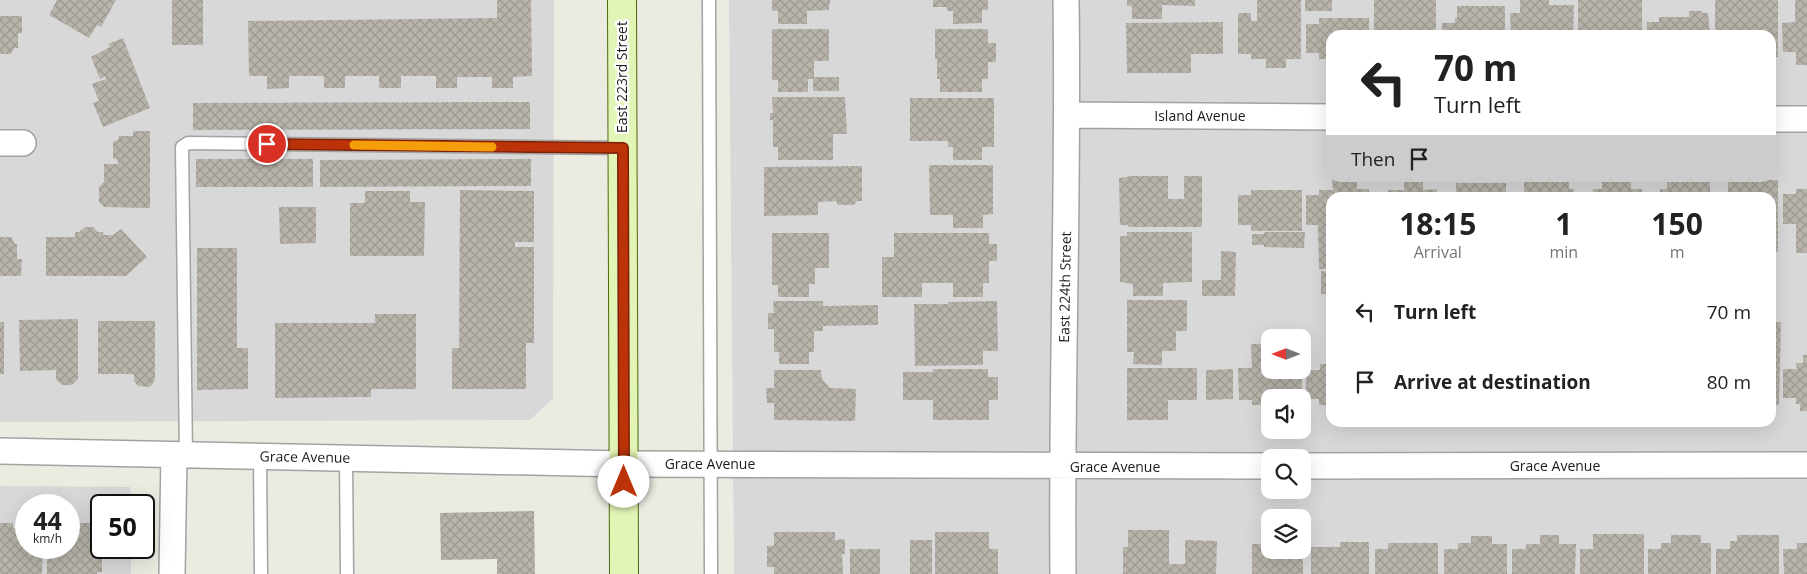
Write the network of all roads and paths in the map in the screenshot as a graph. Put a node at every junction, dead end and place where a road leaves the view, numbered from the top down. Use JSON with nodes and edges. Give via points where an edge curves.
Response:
{"nodes":[{"id":1,"x":622,"y":0,"type":"edge"},
{"id":2,"x":709,"y":0,"type":"edge"},
{"id":3,"x":1066,"y":0,"type":"edge"},
{"id":4,"x":1068,"y":115,"type":"junction"},
{"id":5,"x":1326,"y":117,"type":"edge"},
{"id":6,"x":1776,"y":119,"type":"edge"},
{"id":7,"x":1807,"y":119,"type":"edge"},
{"id":8,"x":623,"y":148,"type":"junction"},
{"id":9,"x":0,"y":451,"type":"edge"},
{"id":10,"x":180,"y":455,"type":"junction"},
{"id":11,"x":260,"y":456,"type":"junction"},
{"id":12,"x":346,"y":458,"type":"junction"},
{"id":13,"x":624,"y":464,"type":"junction"},
{"id":14,"x":710,"y":464,"type":"junction"},
{"id":15,"x":1261,"y":466,"type":"edge"},
{"id":16,"x":1311,"y":466,"type":"edge"},
{"id":17,"x":1807,"y":466,"type":"edge"},
{"id":18,"x":1062,"y":467,"type":"junction"},
{"id":19,"x":172,"y":574,"type":"edge"},
{"id":20,"x":262,"y":574,"type":"edge"},
{"id":21,"x":347,"y":574,"type":"edge"},
{"id":22,"x":624,"y":574,"type":"edge"},
{"id":23,"x":711,"y":574,"type":"edge"},
{"id":24,"x":1063,"y":574,"type":"edge"}],
"edges":[{"from":1,"to":8,"type":"main road","name":"East 223rd Street"},
{"from":2,"to":14,"type":"lane"},
{"from":3,"to":4,"type":"street","name":"East 224th Street"},
{"from":4,"to":5,"type":"street","name":"Island Avenue"},
{"from":4,"to":18,"type":"street","name":"East 224th Street"},
{"from":6,"to":7,"type":"street"},
{"from":8,"to":10,"type":"lane","via":[[188,144],[182,147]]},
{"from":8,"to":13,"type":"main road","name":"East 223rd Street"},
{"from":9,"to":10,"type":"street","name":"Grace Avenue"},
{"from":10,"to":11,"type":"street","name":"Grace Avenue"},
{"from":10,"to":19,"type":"street"},
{"from":11,"to":12,"type":"street","name":"Grace Avenue"},
{"from":11,"to":20,"type":"lane"},
{"from":12,"to":13,"type":"street","name":"Grace Avenue"},
{"from":12,"to":21,"type":"lane"},
{"from":13,"to":14,"type":"street","name":"Grace Avenue"},
{"from":13,"to":22,"type":"main road","name":"East 223rd Street"},
{"from":14,"to":18,"type":"street","name":"Grace Avenue"},
{"from":14,"to":23,"type":"lane"},
{"from":15,"to":18,"type":"street","name":"Grace Avenue"},
{"from":16,"to":17,"type":"street","name":"Grace Avenue"},
{"from":18,"to":24,"type":"street","name":"East 224th Street"}]}
